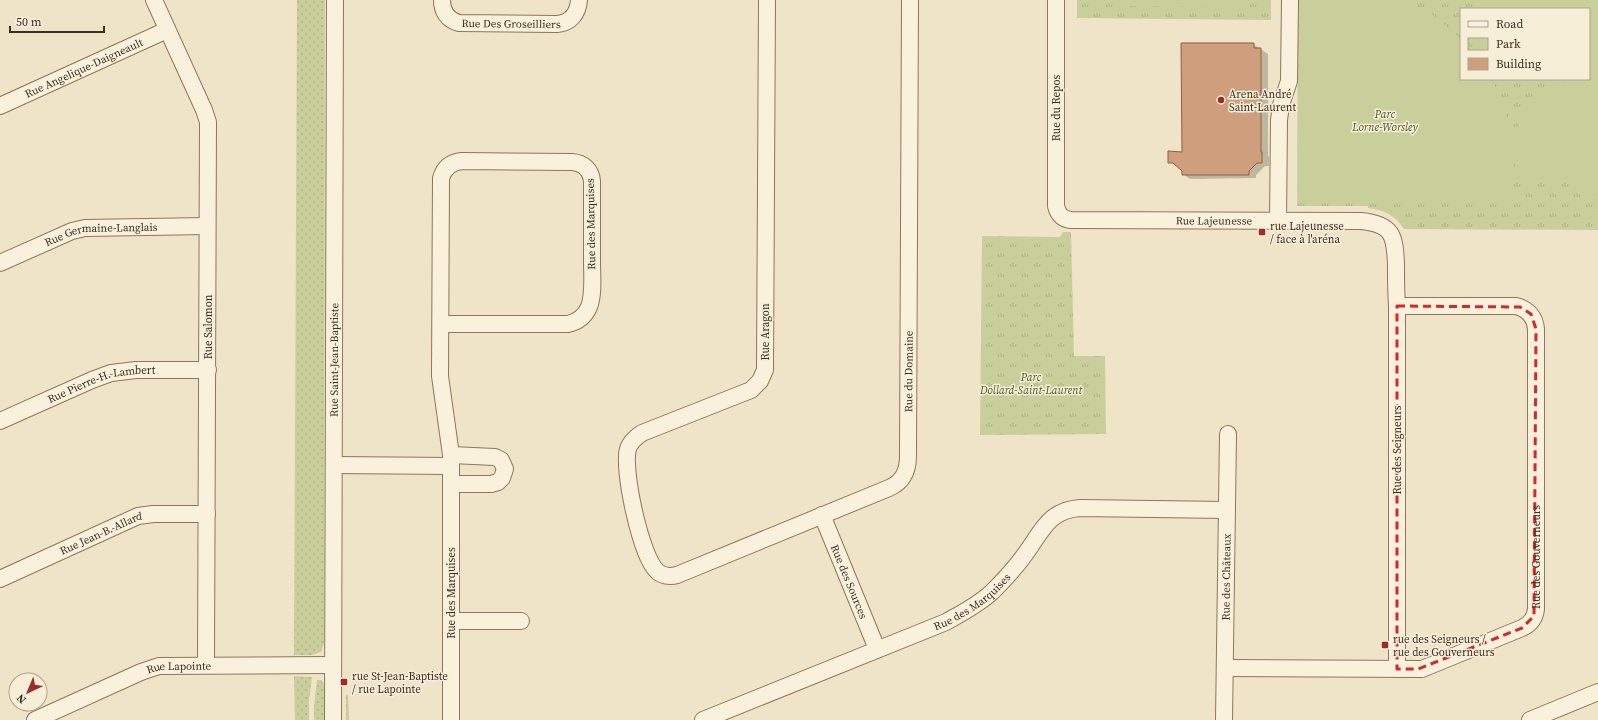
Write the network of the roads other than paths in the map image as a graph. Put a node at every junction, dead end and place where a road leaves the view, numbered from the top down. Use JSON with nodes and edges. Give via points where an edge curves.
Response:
{"nodes":[{"id":1,"x":154,"y":0,"type":"edge"},
{"id":2,"x":335,"y":0,"type":"edge"},
{"id":3,"x":442,"y":0,"type":"edge"},
{"id":4,"x":579,"y":0,"type":"edge"},
{"id":5,"x":767,"y":0,"type":"edge"},
{"id":6,"x":910,"y":0,"type":"edge"},
{"id":7,"x":1056,"y":0,"type":"edge"},
{"id":8,"x":1290,"y":0,"type":"edge"},
{"id":9,"x":167,"y":30,"type":"junction"},
{"id":10,"x":0,"y":106,"type":"edge"},
{"id":11,"x":1060,"y":215,"type":"joint"},
{"id":12,"x":1278,"y":221,"type":"junction"},
{"id":13,"x":207,"y":226,"type":"junction"},
{"id":14,"x":1390,"y":232,"type":"joint"},
{"id":15,"x":0,"y":263,"type":"edge"},
{"id":16,"x":1397,"y":306,"type":"junction"},
{"id":17,"x":441,"y":324,"type":"junction"},
{"id":18,"x":208,"y":370,"type":"junction"},
{"id":19,"x":0,"y":421,"type":"edge"},
{"id":20,"x":1228,"y":434,"type":"dead end"},
{"id":21,"x":451,"y":460,"type":"junction"},
{"id":22,"x":334,"y":465,"type":"junction"},
{"id":23,"x":451,"y":484,"type":"junction"},
{"id":24,"x":1227,"y":510,"type":"junction"},
{"id":25,"x":207,"y":514,"type":"junction"},
{"id":26,"x":822,"y":515,"type":"junction"},
{"id":27,"x":659,"y":573,"type":"joint"},
{"id":28,"x":0,"y":579,"type":"edge"},
{"id":29,"x":451,"y":621,"type":"junction"},
{"id":30,"x":521,"y":621,"type":"dead end"},
{"id":31,"x":877,"y":649,"type":"junction"},
{"id":32,"x":206,"y":665,"type":"junction"},
{"id":33,"x":333,"y":665,"type":"junction"},
{"id":34,"x":1225,"y":668,"type":"junction"},
{"id":35,"x":1397,"y":669,"type":"junction"},
{"id":36,"x":1598,"y":692,"type":"edge"},
{"id":37,"x":35,"y":720,"type":"edge"},
{"id":38,"x":333,"y":720,"type":"edge"},
{"id":39,"x":451,"y":720,"type":"edge"},
{"id":40,"x":703,"y":720,"type":"edge"},
{"id":41,"x":1224,"y":720,"type":"edge"},
{"id":42,"x":1530,"y":720,"type":"edge"}],
"edges":[{"from":1,"to":9,"type":"street","name":"Rue Salomon"},
{"from":2,"to":22,"type":"street","name":"Rue Saint-Jean-Baptiste"},
{"from":3,"to":4,"type":"street","name":"Rue Des Groseilliers","via":[[443,10],[447,16],[459,23],[557,24],[574,16]]},
{"from":5,"to":27,"type":"street","name":"Rue Aragon","via":[[765,370],[760,381],[751,390],[642,434],[630,444],[627,455],[635,514],[650,562]]},
{"from":6,"to":26,"type":"street","name":"Rue du Domaine","via":[[908,464],[903,477],[893,486]]},
{"from":7,"to":11,"type":"street","name":"Rue du Repos","via":[[1056,206]]},
{"from":8,"to":12,"type":"street","via":[[1289,81],[1279,120]]},
{"from":9,"to":10,"type":"street","name":"Rue Angelique-Daigneault"},
{"from":9,"to":13,"type":"street","name":"Rue Salomon","via":[[207,118]]},
{"from":11,"to":12,"type":"street","name":"Rue Lajeunesse","via":[[1071,220]]},
{"from":12,"to":14,"type":"street","name":"Rue Lajeunesse","via":[[1368,222],[1379,224]]},
{"from":13,"to":15,"type":"street","name":"Rue Germaine-Langlais","via":[[85,228],[72,231]]},
{"from":13,"to":18,"type":"street","name":"Rue Salomon"},
{"from":14,"to":16,"type":"street","name":"Rue des Seigneurs","via":[[1396,248]]},
{"from":16,"to":35,"type":"street","name":"Rue des Seigneurs"},
{"from":16,"to":35,"type":"street","name":"Rue des Gouverneurs","via":[[1516,306],[1524,308],[1535,321],[1536,609],[1529,625],[1422,669]]},
{"from":17,"to":17,"type":"street","name":"Rue des Marquises","via":[[441,182],[446,168],[462,161],[572,162],[580,163],[586,168],[592,181],[592,273],[590,301],[583,316],[568,324]]},
{"from":17,"to":21,"type":"street","name":"Rue des Marquises","via":[[440,379]]},
{"from":18,"to":19,"type":"street","name":"Rue Pierre-H.-Lambert","via":[[136,370],[111,373]]},
{"from":18,"to":25,"type":"street","name":"Rue Salomon"},
{"from":20,"to":24,"type":"street","name":"Rue des Châteaux"},
{"from":21,"to":22,"type":"street"},
{"from":21,"to":23,"type":"street","name":"Rue des Marquises"},
{"from":21,"to":23,"type":"street","via":[[495,457],[503,463],[505,469],[502,478],[494,483]]},
{"from":22,"to":33,"type":"street","name":"Rue Saint-Jean-Baptiste"},
{"from":23,"to":29,"type":"street","name":"Rue des Marquises"},
{"from":24,"to":31,"type":"street","name":"Rue des Marquises","via":[[1080,508],[1064,511],[1047,523],[1015,568],[980,602],[946,622]]},
{"from":24,"to":34,"type":"street","name":"Rue des Châteaux"},
{"from":25,"to":28,"type":"street","name":"Rue Jean-B.-Allard","via":[[138,516]]},
{"from":25,"to":32,"type":"street","name":"Rue Salomon"},
{"from":26,"to":27,"type":"street","name":"Rue du Domaine","via":[[677,575],[666,576]]},
{"from":26,"to":31,"type":"street","name":"Rue des Sources"},
{"from":29,"to":30,"type":"street"},
{"from":29,"to":39,"type":"street","name":"Rue des Marquises"},
{"from":31,"to":40,"type":"street","name":"Rue des Marquises"},
{"from":32,"to":33,"type":"street","name":"Rue Lapointe"},
{"from":32,"to":37,"type":"street","name":"Rue Lapointe","via":[[151,668]]},
{"from":33,"to":38,"type":"street","name":"Rue Saint-Jean-Baptiste"},
{"from":34,"to":35,"type":"street","name":"Rue des Gouverneurs"},
{"from":34,"to":41,"type":"street","name":"Rue des Châteaux"},
{"from":36,"to":42,"type":"street"}]}
